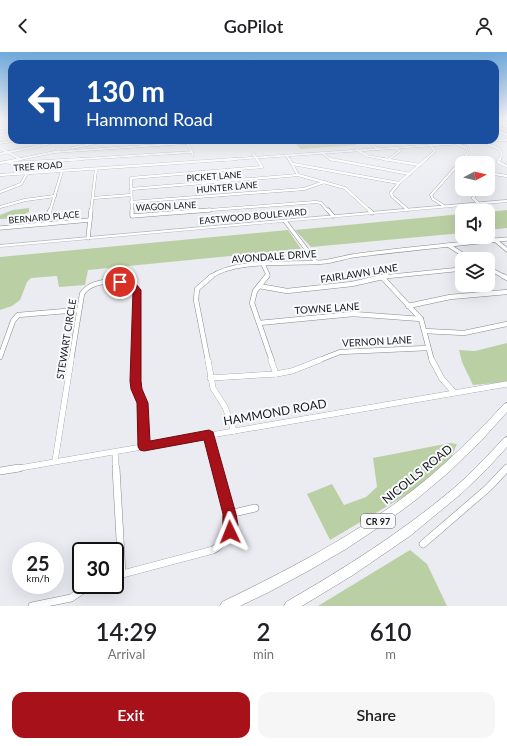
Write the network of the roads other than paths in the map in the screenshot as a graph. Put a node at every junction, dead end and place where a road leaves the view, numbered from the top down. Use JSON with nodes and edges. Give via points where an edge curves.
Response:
{"nodes":[{"id":1,"x":43,"y":145,"type":"edge"},
{"id":2,"x":89,"y":145,"type":"edge"},
{"id":3,"x":161,"y":145,"type":"edge"},
{"id":4,"x":189,"y":145,"type":"edge"},
{"id":5,"x":372,"y":145,"type":"edge"},
{"id":6,"x":430,"y":145,"type":"joint"},
{"id":7,"x":460,"y":145,"type":"edge"},
{"id":8,"x":489,"y":145,"type":"edge"},
{"id":9,"x":0,"y":148,"type":"edge"},
{"id":10,"x":396,"y":148,"type":"junction"},
{"id":11,"x":378,"y":149,"type":"junction"},
{"id":12,"x":357,"y":150,"type":"junction"},
{"id":13,"x":7,"y":152,"type":"junction"},
{"id":14,"x":56,"y":152,"type":"junction"},
{"id":15,"x":192,"y":152,"type":"junction"},
{"id":16,"x":253,"y":153,"type":"dead end"},
{"id":17,"x":322,"y":153,"type":"junction"},
{"id":18,"x":0,"y":154,"type":"edge"},
{"id":19,"x":193,"y":155,"type":"dead end"},
{"id":20,"x":286,"y":155,"type":"junction"},
{"id":21,"x":465,"y":156,"type":"edge"},
{"id":22,"x":256,"y":157,"type":"junction"},
{"id":23,"x":20,"y":159,"type":"junction"},
{"id":24,"x":389,"y":159,"type":"junction"},
{"id":25,"x":4,"y":162,"type":"junction"},
{"id":26,"x":0,"y":163,"type":"edge"},
{"id":27,"x":293,"y":164,"type":"junction"},
{"id":28,"x":420,"y":165,"type":"junction"},
{"id":29,"x":507,"y":166,"type":"edge"},
{"id":30,"x":30,"y":168,"type":"dead end"},
{"id":31,"x":455,"y":168,"type":"edge"},
{"id":32,"x":96,"y":169,"type":"junction"},
{"id":33,"x":62,"y":171,"type":"junction"},
{"id":34,"x":27,"y":173,"type":"junction"},
{"id":35,"x":410,"y":174,"type":"junction"},
{"id":36,"x":0,"y":175,"type":"edge"},
{"id":37,"x":298,"y":175,"type":"junction"},
{"id":38,"x":495,"y":175,"type":"edge"},
{"id":39,"x":507,"y":176,"type":"edge"},
{"id":40,"x":324,"y":182,"type":"junction"},
{"id":41,"x":399,"y":183,"type":"junction"},
{"id":42,"x":131,"y":189,"type":"junction"},
{"id":43,"x":0,"y":192,"type":"edge"},
{"id":44,"x":131,"y":195,"type":"junction"},
{"id":45,"x":55,"y":196,"type":"junction"},
{"id":46,"x":474,"y":196,"type":"edge"},
{"id":47,"x":93,"y":198,"type":"junction"},
{"id":48,"x":507,"y":201,"type":"edge"},
{"id":49,"x":131,"y":202,"type":"junction"},
{"id":50,"x":479,"y":204,"type":"joint"},
{"id":51,"x":455,"y":205,"type":"edge"},
{"id":52,"x":444,"y":206,"type":"junction"},
{"id":53,"x":0,"y":207,"type":"edge"},
{"id":54,"x":408,"y":210,"type":"junction"},
{"id":55,"x":372,"y":213,"type":"junction"},
{"id":56,"x":333,"y":216,"type":"junction"},
{"id":57,"x":90,"y":220,"type":"junction"},
{"id":58,"x":285,"y":221,"type":"junction"},
{"id":59,"x":46,"y":224,"type":"junction"},
{"id":60,"x":0,"y":228,"type":"edge"},
{"id":61,"x":88,"y":238,"type":"junction"},
{"id":62,"x":507,"y":239,"type":"edge"},
{"id":63,"x":495,"y":240,"type":"joint"},
{"id":64,"x":457,"y":244,"type":"edge"},
{"id":65,"x":448,"y":245,"type":"junction"},
{"id":66,"x":0,"y":246,"type":"edge"},
{"id":67,"x":507,"y":250,"type":"edge"},
{"id":68,"x":459,"y":252,"type":"edge"},
{"id":69,"x":316,"y":262,"type":"junction"},
{"id":70,"x":264,"y":264,"type":"junction"},
{"id":71,"x":455,"y":270,"type":"edge"},
{"id":72,"x":495,"y":272,"type":"edge"},
{"id":73,"x":382,"y":277,"type":"junction"},
{"id":74,"x":507,"y":278,"type":"edge"},
{"id":75,"x":260,"y":286,"type":"junction"},
{"id":76,"x":507,"y":292,"type":"edge"},
{"id":77,"x":408,"y":306,"type":"junction"},
{"id":78,"x":78,"y":310,"type":"junction"},
{"id":79,"x":421,"y":319,"type":"junction"},
{"id":80,"x":259,"y":323,"type":"junction"},
{"id":81,"x":506,"y":325,"type":"edge"},
{"id":82,"x":425,"y":331,"type":"junction"},
{"id":83,"x":428,"y":348,"type":"junction"},
{"id":84,"x":0,"y":357,"type":"edge"},
{"id":85,"x":276,"y":374,"type":"junction"},
{"id":86,"x":210,"y":378,"type":"junction"},
{"id":87,"x":507,"y":384,"type":"edge"},
{"id":88,"x":454,"y":392,"type":"junction"},
{"id":89,"x":507,"y":406,"type":"edge"},
{"id":90,"x":234,"y":431,"type":"junction"},
{"id":91,"x":209,"y":435,"type":"junction"},
{"id":92,"x":507,"y":441,"type":"edge"},
{"id":93,"x":144,"y":447,"type":"junction"},
{"id":94,"x":116,"y":452,"type":"junction"},
{"id":95,"x":55,"y":461,"type":"junction"},
{"id":96,"x":507,"y":468,"type":"edge"},
{"id":97,"x":0,"y":471,"type":"edge"},
{"id":98,"x":255,"y":508,"type":"dead end"},
{"id":99,"x":230,"y":514,"type":"junction"},
{"id":100,"x":118,"y":542,"type":"edge"},
{"id":101,"x":422,"y":544,"type":"dead end"},
{"id":102,"x":124,"y":574,"type":"edge"},
{"id":103,"x":77,"y":594,"type":"edge"},
{"id":104,"x":32,"y":606,"type":"edge"},
{"id":105,"x":226,"y":606,"type":"edge"},
{"id":106,"x":290,"y":606,"type":"edge"}],
"edges":[{"from":1,"to":13,"type":"street"},
{"from":2,"to":14,"type":"street"},
{"from":3,"to":14,"type":"street"},
{"from":4,"to":15,"type":"street"},
{"from":5,"to":11,"type":"street"},
{"from":6,"to":10,"type":"street","name":"TREE ROAD"},
{"from":6,"to":28,"type":"street","via":[[435,151]]},
{"from":7,"to":21,"type":"street","via":[[468,152]]},
{"from":8,"to":29,"type":"street","via":[[500,150],[502,154],[498,162]]},
{"from":9,"to":13,"type":"street"},
{"from":10,"to":11,"type":"street","name":"TREE ROAD"},
{"from":10,"to":24,"type":"street","via":[[400,151]]},
{"from":11,"to":12,"type":"street","name":"TREE ROAD"},
{"from":12,"to":17,"type":"street","name":"TREE ROAD"},
{"from":12,"to":24,"type":"street","via":[[365,155]]},
{"from":13,"to":18,"type":"street"},
{"from":13,"to":23,"type":"street"},
{"from":14,"to":23,"type":"street"},
{"from":15,"to":19,"type":"street"},
{"from":15,"to":25,"type":"street","via":[[12,164]]},
{"from":16,"to":22,"type":"street"},
{"from":17,"to":20,"type":"street","name":"TREE ROAD"},
{"from":17,"to":35,"type":"street","via":[[332,160]]},
{"from":20,"to":22,"type":"street","name":"TREE ROAD"},
{"from":20,"to":27,"type":"street"},
{"from":22,"to":32,"type":"street","name":"TREE ROAD"},
{"from":22,"to":42,"type":"street","name":"WAGON LANE","via":[[262,167],[135,177],[130,179]]},
{"from":23,"to":25,"type":"street"},
{"from":24,"to":28,"type":"street"},
{"from":25,"to":26,"type":"street"},
{"from":27,"to":37,"type":"street"},
{"from":27,"to":41,"type":"street"},
{"from":28,"to":35,"type":"street"},
{"from":30,"to":34,"type":"street"},
{"from":31,"to":52,"type":"street","via":[[431,195]]},
{"from":32,"to":33,"type":"street","name":"TREE ROAD"},
{"from":32,"to":47,"type":"street"},
{"from":33,"to":34,"type":"street","name":"TREE ROAD"},
{"from":33,"to":45,"type":"street"},
{"from":34,"to":36,"type":"street","name":"TREE ROAD"},
{"from":34,"to":43,"type":"street","via":[[20,184]]},
{"from":35,"to":41,"type":"street"},
{"from":37,"to":40,"type":"street","name":"PICKET LANE"},
{"from":37,"to":42,"type":"street","name":"PICKET LANE"},
{"from":38,"to":39,"type":"street"},
{"from":40,"to":49,"type":"street","name":"HUNTER LANE","via":[[304,188]]},
{"from":40,"to":55,"type":"street","name":"PICKET LANE","via":[[344,188]]},
{"from":41,"to":54,"type":"street","via":[[391,194]]},
{"from":42,"to":44,"type":"street","name":"WAGON LANE"},
{"from":44,"to":47,"type":"street"},
{"from":44,"to":49,"type":"street","name":"WAGON LANE"},
{"from":45,"to":53,"type":"street"},
{"from":45,"to":59,"type":"street"},
{"from":46,"to":50,"type":"street"},
{"from":47,"to":57,"type":"street"},
{"from":48,"to":50,"type":"street","name":"EASTWOOD BOULEVARD"},
{"from":49,"to":56,"type":"street","name":"WAGON LANE","via":[[131,214],[134,216],[316,202],[321,203]]},
{"from":51,"to":52,"type":"street","name":"EASTWOOD BOULEVARD"},
{"from":52,"to":54,"type":"street","name":"EASTWOOD BOULEVARD"},
{"from":54,"to":55,"type":"street","name":"EASTWOOD BOULEVARD"},
{"from":55,"to":56,"type":"street","name":"EASTWOOD BOULEVARD"},
{"from":56,"to":58,"type":"street","name":"EASTWOOD BOULEVARD"},
{"from":57,"to":59,"type":"street","name":"BERNARD PLACE"},
{"from":57,"to":61,"type":"street"},
{"from":58,"to":61,"type":"street","name":"EASTWOOD BOULEVARD"},
{"from":58,"to":69,"type":"street"},
{"from":59,"to":60,"type":"street","name":"BERNARD PLACE"},
{"from":61,"to":66,"type":"street","name":"EASTWOOD BOULEVARD"},
{"from":62,"to":63,"type":"street","name":"AVONDALE DRIVE"},
{"from":63,"to":67,"type":"street"},
{"from":64,"to":65,"type":"street","name":"AVONDALE DRIVE"},
{"from":65,"to":68,"type":"street"},
{"from":65,"to":69,"type":"street","name":"AVONDALE DRIVE","via":[[357,254]]},
{"from":69,"to":70,"type":"street","name":"AVONDALE DRIVE"},
{"from":70,"to":75,"type":"street","via":[[268,275]]},
{"from":70,"to":86,"type":"street","name":"AVONDALE DRIVE","via":[[217,272],[197,289],[196,300]]},
{"from":71,"to":73,"type":"street","name":"FAIRLAWN LANE"},
{"from":72,"to":74,"type":"street"},
{"from":73,"to":75,"type":"street","name":"FAIRLAWN LANE","via":[[352,284],[287,291]]},
{"from":73,"to":77,"type":"street"},
{"from":75,"to":80,"type":"street","via":[[251,297]]},
{"from":76,"to":77,"type":"street","via":[[450,297]]},
{"from":77,"to":79,"type":"street"},
{"from":78,"to":84,"type":"street","via":[[18,315],[13,321]]},
{"from":78,"to":93,"type":"street","name":"STEWART CIRCLE","via":[[82,293],[92,286],[126,282],[136,288],[136,389],[143,403]]},
{"from":78,"to":95,"type":"street","name":"STEWART CIRCLE"},
{"from":79,"to":80,"type":"street","name":"TOWNE LANE","via":[[353,314]]},
{"from":79,"to":82,"type":"street"},
{"from":80,"to":85,"type":"street"},
{"from":81,"to":82,"type":"street","via":[[464,333]]},
{"from":82,"to":83,"type":"street"},
{"from":83,"to":85,"type":"street","name":"VERNON LANE","via":[[340,352],[303,367]]},
{"from":83,"to":88,"type":"street","via":[[437,371]]},
{"from":85,"to":86,"type":"street","name":"VERNON LANE"},
{"from":86,"to":90,"type":"street","name":"AVONDALE DRIVE"},
{"from":87,"to":88,"type":"street","name":"HAMMOND ROAD"},
{"from":88,"to":90,"type":"street","name":"HAMMOND ROAD"},
{"from":89,"to":105,"type":"highway","name":"NICOLLS ROAD","number":"CR 97","via":[[442,473],[403,504],[311,563]]},
{"from":90,"to":91,"type":"street","name":"HAMMOND ROAD"},
{"from":91,"to":93,"type":"street","name":"HAMMOND ROAD"},
{"from":91,"to":99,"type":"street"},
{"from":92,"to":106,"type":"highway","number":"CR 97","via":[[466,484],[401,537]]},
{"from":93,"to":94,"type":"street","name":"HAMMOND ROAD"},
{"from":94,"to":95,"type":"street","name":"HAMMOND ROAD"},
{"from":94,"to":100,"type":"street"},
{"from":95,"to":97,"type":"street","name":"HAMMOND ROAD"},
{"from":96,"to":101,"type":"street","via":[[483,493]]},
{"from":98,"to":99,"type":"street"},
{"from":99,"to":102,"type":"street","via":[[230,532],[219,547]]},
{"from":103,"to":104,"type":"street","via":[[71,598]]}]}
